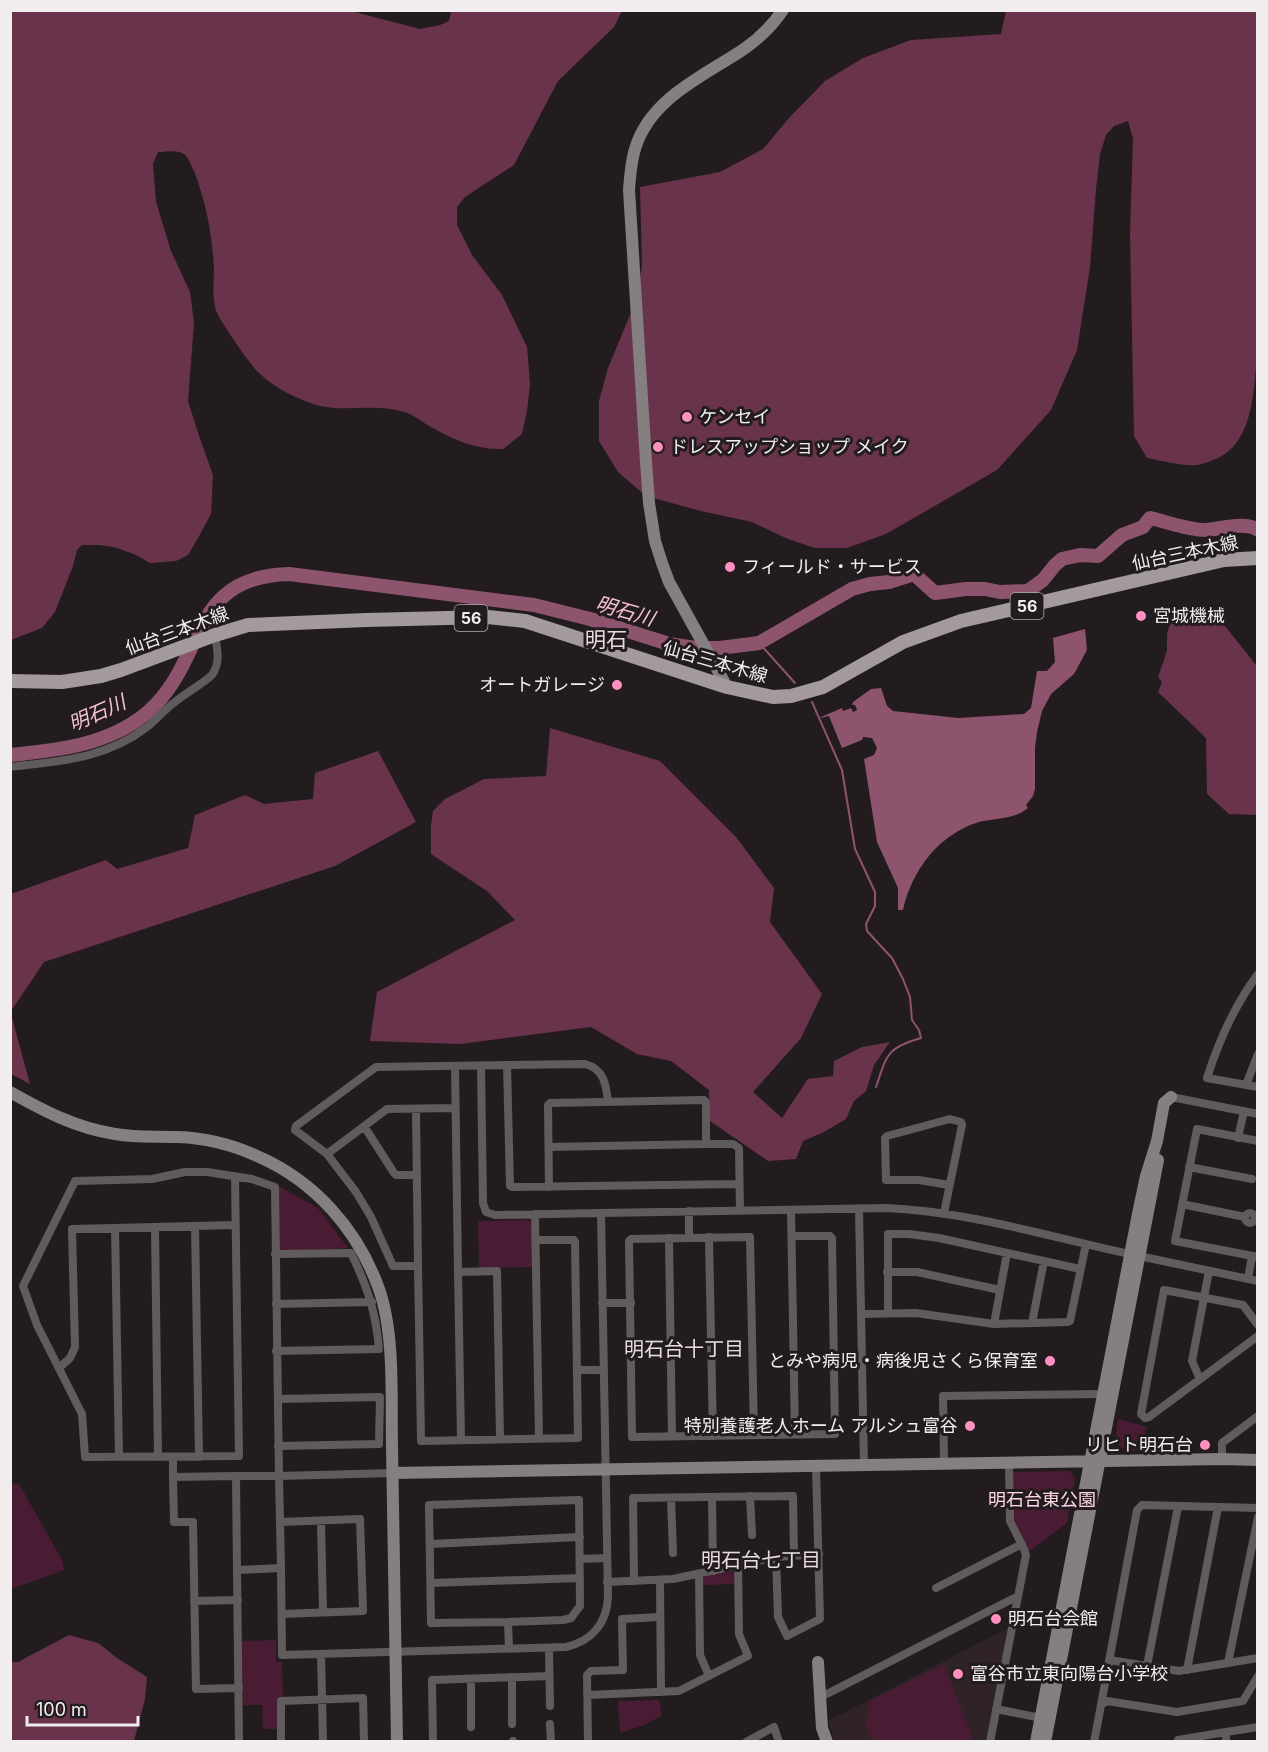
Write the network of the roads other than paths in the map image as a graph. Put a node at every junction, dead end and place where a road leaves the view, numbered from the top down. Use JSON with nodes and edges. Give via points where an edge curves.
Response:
{"nodes":[{"id":1,"x":783,"y":10,"type":"edge"},
{"id":2,"x":1257,"y":558,"type":"edge"},
{"id":3,"x":211,"y":636,"type":"junction"},
{"id":4,"x":10,"y":681,"type":"edge"},
{"id":5,"x":727,"y":687,"type":"junction"},
{"id":6,"x":10,"y":766,"type":"edge"},
{"id":7,"x":1257,"y":974,"type":"edge"},
{"id":8,"x":1257,"y":1054,"type":"edge"},
{"id":9,"x":507,"y":1065,"type":"junction"},
{"id":10,"x":455,"y":1066,"type":"junction"},
{"id":11,"x":481,"y":1066,"type":"junction"},
{"id":12,"x":1246,"y":1085,"type":"junction"},
{"id":13,"x":1257,"y":1087,"type":"edge"},
{"id":14,"x":10,"y":1092,"type":"edge"},
{"id":15,"x":1171,"y":1097,"type":"joint"},
{"id":16,"x":608,"y":1102,"type":"junction"},
{"id":17,"x":455,"y":1108,"type":"junction"},
{"id":18,"x":416,"y":1109,"type":"junction"},
{"id":19,"x":1244,"y":1111,"type":"junction"},
{"id":20,"x":1257,"y":1114,"type":"edge"},
{"id":21,"x":364,"y":1126,"type":"junction"},
{"id":22,"x":1238,"y":1137,"type":"junction"},
{"id":23,"x":1257,"y":1141,"type":"edge"},
{"id":24,"x":706,"y":1144,"type":"junction"},
{"id":25,"x":549,"y":1147,"type":"junction"},
{"id":26,"x":327,"y":1154,"type":"junction"},
{"id":27,"x":1190,"y":1167,"type":"junction"},
{"id":28,"x":417,"y":1174,"type":"junction"},
{"id":29,"x":235,"y":1177,"type":"junction"},
{"id":30,"x":1256,"y":1180,"type":"edge"},
{"id":31,"x":739,"y":1184,"type":"junction"},
{"id":32,"x":949,"y":1185,"type":"junction"},
{"id":33,"x":549,"y":1187,"type":"junction"},
{"id":34,"x":1182,"y":1204,"type":"junction"},
{"id":35,"x":859,"y":1209,"type":"junction"},
{"id":36,"x":791,"y":1210,"type":"junction"},
{"id":37,"x":688,"y":1211,"type":"junction"},
{"id":38,"x":740,"y":1211,"type":"junction"},
{"id":39,"x":601,"y":1213,"type":"junction"},
{"id":40,"x":944,"y":1213,"type":"junction"},
{"id":41,"x":536,"y":1214,"type":"junction"},
{"id":42,"x":1256,"y":1219,"type":"edge"},
{"id":43,"x":195,"y":1226,"type":"junction"},
{"id":44,"x":235,"y":1226,"type":"junction"},
{"id":45,"x":155,"y":1227,"type":"junction"},
{"id":46,"x":115,"y":1228,"type":"junction"},
{"id":47,"x":792,"y":1236,"type":"junction"},
{"id":48,"x":669,"y":1238,"type":"junction"},
{"id":49,"x":689,"y":1238,"type":"junction"},
{"id":50,"x":709,"y":1238,"type":"junction"},
{"id":51,"x":536,"y":1240,"type":"junction"},
{"id":52,"x":1086,"y":1244,"type":"junction"},
{"id":53,"x":1007,"y":1253,"type":"junction"},
{"id":54,"x":275,"y":1254,"type":"junction"},
{"id":55,"x":1135,"y":1255,"type":"junction"},
{"id":56,"x":1255,"y":1256,"type":"edge"},
{"id":57,"x":1044,"y":1261,"type":"junction"},
{"id":58,"x":418,"y":1266,"type":"junction"},
{"id":59,"x":1080,"y":1269,"type":"junction"},
{"id":60,"x":1209,"y":1271,"type":"junction"},
{"id":61,"x":458,"y":1272,"type":"junction"},
{"id":62,"x":887,"y":1272,"type":"junction"},
{"id":63,"x":1248,"y":1279,"type":"junction"},
{"id":64,"x":1257,"y":1281,"type":"edge"},
{"id":65,"x":1000,"y":1290,"type":"junction"},
{"id":66,"x":1203,"y":1297,"type":"junction"},
{"id":67,"x":372,"y":1302,"type":"junction"},
{"id":68,"x":631,"y":1303,"type":"junction"},
{"id":69,"x":276,"y":1304,"type":"junction"},
{"id":70,"x":602,"y":1304,"type":"junction"},
{"id":71,"x":861,"y":1314,"type":"junction"},
{"id":72,"x":888,"y":1314,"type":"junction"},
{"id":73,"x":1032,"y":1323,"type":"junction"},
{"id":74,"x":994,"y":1324,"type":"junction"},
{"id":75,"x":1257,"y":1325,"type":"edge"},
{"id":76,"x":1257,"y":1336,"type":"edge"},
{"id":77,"x":276,"y":1351,"type":"junction"},
{"id":78,"x":59,"y":1368,"type":"junction"},
{"id":79,"x":578,"y":1370,"type":"junction"},
{"id":80,"x":604,"y":1370,"type":"junction"},
{"id":81,"x":1200,"y":1379,"type":"junction"},
{"id":82,"x":1103,"y":1394,"type":"junction"},
{"id":83,"x":278,"y":1399,"type":"junction"},
{"id":84,"x":1257,"y":1416,"type":"edge"},
{"id":85,"x":795,"y":1434,"type":"junction"},
{"id":86,"x":754,"y":1435,"type":"junction"},
{"id":87,"x":713,"y":1436,"type":"junction"},
{"id":88,"x":672,"y":1437,"type":"junction"},
{"id":89,"x":500,"y":1439,"type":"junction"},
{"id":90,"x":539,"y":1439,"type":"junction"},
{"id":91,"x":461,"y":1440,"type":"junction"},
{"id":92,"x":278,"y":1446,"type":"junction"},
{"id":93,"x":199,"y":1456,"type":"junction"},
{"id":94,"x":119,"y":1457,"type":"junction"},
{"id":95,"x":158,"y":1457,"type":"junction"},
{"id":96,"x":173,"y":1457,"type":"junction"},
{"id":97,"x":1222,"y":1459,"type":"junction"},
{"id":98,"x":1257,"y":1460,"type":"edge"},
{"id":99,"x":1095,"y":1461,"type":"junction"},
{"id":100,"x":1009,"y":1463,"type":"junction"},
{"id":101,"x":944,"y":1464,"type":"junction"},
{"id":102,"x":864,"y":1466,"type":"junction"},
{"id":103,"x":816,"y":1467,"type":"junction"},
{"id":104,"x":605,"y":1470,"type":"junction"},
{"id":105,"x":393,"y":1473,"type":"junction"},
{"id":106,"x":236,"y":1476,"type":"junction"},
{"id":107,"x":279,"y":1476,"type":"junction"},
{"id":108,"x":173,"y":1477,"type":"junction"},
{"id":109,"x":750,"y":1496,"type":"junction"},
{"id":110,"x":712,"y":1497,"type":"junction"},
{"id":111,"x":671,"y":1498,"type":"junction"},
{"id":112,"x":1178,"y":1507,"type":"junction"},
{"id":113,"x":1218,"y":1507,"type":"junction"},
{"id":114,"x":1257,"y":1508,"type":"edge"},
{"id":115,"x":1257,"y":1517,"type":"edge"},
{"id":116,"x":321,"y":1521,"type":"junction"},
{"id":117,"x":280,"y":1522,"type":"junction"},
{"id":118,"x":752,"y":1535,"type":"dead end"},
{"id":119,"x":580,"y":1537,"type":"junction"},
{"id":120,"x":430,"y":1544,"type":"junction"},
{"id":121,"x":1022,"y":1544,"type":"junction"},
{"id":122,"x":673,"y":1553,"type":"dead end"},
{"id":123,"x":819,"y":1554,"type":"junction"},
{"id":124,"x":794,"y":1555,"type":"junction"},
{"id":125,"x":776,"y":1557,"type":"junction"},
{"id":126,"x":580,"y":1558,"type":"junction"},
{"id":127,"x":607,"y":1558,"type":"junction"},
{"id":128,"x":738,"y":1565,"type":"junction"},
{"id":129,"x":281,"y":1568,"type":"junction"},
{"id":130,"x":237,"y":1570,"type":"junction"},
{"id":131,"x":713,"y":1570,"type":"junction"},
{"id":132,"x":699,"y":1574,"type":"junction"},
{"id":133,"x":580,"y":1578,"type":"junction"},
{"id":134,"x":634,"y":1581,"type":"junction"},
{"id":135,"x":660,"y":1581,"type":"junction"},
{"id":136,"x":608,"y":1582,"type":"junction"},
{"id":137,"x":431,"y":1583,"type":"junction"},
{"id":138,"x":936,"y":1588,"type":"dead end"},
{"id":139,"x":1018,"y":1596,"type":"junction"},
{"id":140,"x":238,"y":1600,"type":"junction"},
{"id":141,"x":194,"y":1601,"type":"junction"},
{"id":142,"x":323,"y":1612,"type":"junction"},
{"id":143,"x":282,"y":1614,"type":"junction"},
{"id":144,"x":660,"y":1617,"type":"junction"},
{"id":145,"x":508,"y":1622,"type":"junction"},
{"id":146,"x":509,"y":1648,"type":"junction"},
{"id":147,"x":549,"y":1648,"type":"junction"},
{"id":148,"x":397,"y":1653,"type":"junction"},
{"id":149,"x":321,"y":1654,"type":"junction"},
{"id":150,"x":1257,"y":1658,"type":"edge"},
{"id":151,"x":1109,"y":1660,"type":"junction"},
{"id":152,"x":818,"y":1662,"type":"dead end"},
{"id":153,"x":1228,"y":1663,"type":"junction"},
{"id":154,"x":1147,"y":1666,"type":"junction"},
{"id":155,"x":1187,"y":1670,"type":"junction"},
{"id":156,"x":549,"y":1676,"type":"junction"},
{"id":157,"x":709,"y":1676,"type":"junction"},
{"id":158,"x":1257,"y":1676,"type":"edge"},
{"id":159,"x":512,"y":1677,"type":"junction"},
{"id":160,"x":471,"y":1679,"type":"junction"},
{"id":161,"x":238,"y":1688,"type":"junction"},
{"id":162,"x":661,"y":1692,"type":"junction"},
{"id":163,"x":587,"y":1695,"type":"junction"},
{"id":164,"x":819,"y":1698,"type":"junction"},
{"id":165,"x":322,"y":1700,"type":"junction"},
{"id":166,"x":1101,"y":1705,"type":"junction"},
{"id":167,"x":550,"y":1706,"type":"dead end"},
{"id":168,"x":996,"y":1709,"type":"junction"},
{"id":169,"x":1041,"y":1718,"type":"junction"},
{"id":170,"x":512,"y":1724,"type":"dead end"},
{"id":171,"x":550,"y":1724,"type":"dead end"},
{"id":172,"x":1257,"y":1727,"type":"edge"},
{"id":173,"x":471,"y":1728,"type":"dead end"},
{"id":174,"x":1226,"y":1732,"type":"junction"},
{"id":175,"x":239,"y":1742,"type":"edge"},
{"id":176,"x":281,"y":1742,"type":"edge"},
{"id":177,"x":323,"y":1742,"type":"edge"},
{"id":178,"x":364,"y":1742,"type":"edge"},
{"id":179,"x":397,"y":1742,"type":"edge"},
{"id":180,"x":433,"y":1742,"type":"edge"},
{"id":181,"x":551,"y":1742,"type":"edge"},
{"id":182,"x":588,"y":1742,"type":"edge"},
{"id":183,"x":746,"y":1742,"type":"edge"},
{"id":184,"x":779,"y":1742,"type":"edge"},
{"id":185,"x":827,"y":1742,"type":"edge"},
{"id":186,"x":990,"y":1742,"type":"edge"},
{"id":187,"x":1036,"y":1742,"type":"edge"},
{"id":188,"x":1045,"y":1742,"type":"edge"},
{"id":189,"x":1094,"y":1742,"type":"edge"},
{"id":190,"x":1178,"y":1742,"type":"edge"},
{"id":191,"x":1226,"y":1742,"type":"edge"}],
"edges":[{"from":1,"to":5,"type":"street","via":[[771,27],[746,48],[660,106],[635,148],[629,190],[653,532],[669,582]]},
{"from":2,"to":5,"type":"main road","name":"仙台三本木線","number":"56","via":[[1224,560],[961,621],[903,642],[823,687],[800,695],[772,697]]},
{"from":3,"to":4,"type":"main road","name":"仙台三本木線","number":"56","via":[[101,676],[62,682]]},
{"from":3,"to":5,"type":"main road","name":"仙台三本木線","number":"56","via":[[269,623],[509,618]]},
{"from":3,"to":6,"type":"street","via":[[218,658],[212,675],[122,744],[79,758]]},
{"from":7,"to":12,"type":"street","via":[[1233,1013],[1207,1078]]},
{"from":8,"to":12,"type":"street"},
{"from":9,"to":11,"type":"street"},
{"from":9,"to":16,"type":"street","via":[[591,1065],[601,1073]]},
{"from":9,"to":33,"type":"street","via":[[510,1186]]},
{"from":10,"to":11,"type":"street"},
{"from":10,"to":17,"type":"street"},
{"from":10,"to":26,"type":"street","via":[[372,1069],[296,1126],[295,1131]]},
{"from":11,"to":41,"type":"street","via":[[484,1209],[489,1214]]},
{"from":12,"to":13,"type":"street"},
{"from":14,"to":105,"type":"street","via":[[54,1116],[100,1131],[195,1138],[237,1148],[278,1166],[316,1193],[349,1229],[380,1291],[390,1354]]},
{"from":15,"to":19,"type":"street"},
{"from":15,"to":55,"type":"street"},
{"from":16,"to":24,"type":"street","via":[[704,1100]]},
{"from":16,"to":25,"type":"street","via":[[550,1103]]},
{"from":17,"to":18,"type":"street"},
{"from":17,"to":61,"type":"street"},
{"from":18,"to":21,"type":"street","via":[[387,1109]]},
{"from":18,"to":28,"type":"street"},
{"from":19,"to":20,"type":"street"},
{"from":19,"to":22,"type":"street"},
{"from":21,"to":26,"type":"street"},
{"from":21,"to":28,"type":"street","via":[[396,1175]]},
{"from":22,"to":23,"type":"street"},
{"from":22,"to":27,"type":"street","via":[[1197,1129]]},
{"from":24,"to":25,"type":"street"},
{"from":24,"to":31,"type":"street","via":[[733,1144],[739,1148]]},
{"from":25,"to":33,"type":"street"},
{"from":26,"to":58,"type":"street","via":[[361,1200],[393,1266]]},
{"from":27,"to":30,"type":"street"},
{"from":27,"to":34,"type":"street"},
{"from":28,"to":58,"type":"street"},
{"from":29,"to":44,"type":"street"},
{"from":29,"to":54,"type":"street","via":[[274,1187]]},
{"from":29,"to":78,"type":"street","via":[[185,1172],[152,1179],[75,1181],[23,1286],[36,1325]]},
{"from":31,"to":33,"type":"street"},
{"from":31,"to":38,"type":"street"},
{"from":32,"to":32,"type":"street","via":[[886,1180],[885,1138],[950,1119],[961,1122]]},
{"from":32,"to":40,"type":"street"},
{"from":34,"to":42,"type":"street","via":[[1245,1217],[1251,1213]]},
{"from":34,"to":56,"type":"street","via":[[1175,1241]]},
{"from":35,"to":36,"type":"street"},
{"from":35,"to":40,"type":"street"},
{"from":35,"to":71,"type":"street"},
{"from":36,"to":38,"type":"street"},
{"from":36,"to":47,"type":"street"},
{"from":37,"to":38,"type":"street"},
{"from":37,"to":39,"type":"street"},
{"from":37,"to":49,"type":"street"},
{"from":39,"to":41,"type":"street"},
{"from":39,"to":70,"type":"street"},
{"from":40,"to":52,"type":"street"},
{"from":41,"to":51,"type":"street"},
{"from":43,"to":44,"type":"street"},
{"from":43,"to":45,"type":"street"},
{"from":43,"to":93,"type":"street"},
{"from":44,"to":93,"type":"street","via":[[239,1456]]},
{"from":45,"to":46,"type":"street"},
{"from":45,"to":95,"type":"street"},
{"from":46,"to":78,"type":"street","via":[[72,1229],[75,1347]]},
{"from":46,"to":94,"type":"street"},
{"from":47,"to":85,"type":"street"},
{"from":47,"to":85,"type":"street","via":[[832,1238],[835,1411],[835,1434]]},
{"from":48,"to":49,"type":"street"},
{"from":48,"to":68,"type":"street","via":[[629,1241]]},
{"from":48,"to":88,"type":"street"},
{"from":49,"to":50,"type":"street"},
{"from":50,"to":86,"type":"street","via":[[750,1237]]},
{"from":50,"to":87,"type":"street"},
{"from":51,"to":79,"type":"street","via":[[575,1242]]},
{"from":51,"to":90,"type":"street"},
{"from":52,"to":55,"type":"street"},
{"from":52,"to":59,"type":"street"},
{"from":53,"to":57,"type":"street"},
{"from":53,"to":62,"type":"street","via":[[929,1236],[888,1234]]},
{"from":53,"to":65,"type":"street"},
{"from":54,"to":67,"type":"street","via":[[351,1253]]},
{"from":54,"to":69,"type":"street"},
{"from":55,"to":60,"type":"street"},
{"from":55,"to":82,"type":"street"},
{"from":55,"to":99,"type":"street"},
{"from":56,"to":63,"type":"street"},
{"from":57,"to":59,"type":"street"},
{"from":57,"to":73,"type":"street"},
{"from":58,"to":91,"type":"street","via":[[421,1441]]},
{"from":59,"to":73,"type":"street","via":[[1070,1321]]},
{"from":60,"to":63,"type":"street"},
{"from":60,"to":66,"type":"street"},
{"from":61,"to":89,"type":"street","via":[[497,1271]]},
{"from":61,"to":91,"type":"street"},
{"from":62,"to":65,"type":"street","via":[[917,1272]]},
{"from":62,"to":72,"type":"street"},
{"from":63,"to":64,"type":"street"},
{"from":65,"to":74,"type":"street"},
{"from":66,"to":75,"type":"street","via":[[1243,1305]]},
{"from":66,"to":81,"type":"street","via":[[1192,1361]]},
{"from":66,"to":81,"type":"street","via":[[1164,1290],[1141,1414],[1149,1417]]},
{"from":67,"to":69,"type":"street"},
{"from":67,"to":77,"type":"street","via":[[380,1349]]},
{"from":68,"to":70,"type":"street"},
{"from":68,"to":88,"type":"street","via":[[632,1437]]},
{"from":69,"to":77,"type":"street"},
{"from":70,"to":80,"type":"street"},
{"from":71,"to":72,"type":"street"},
{"from":71,"to":102,"type":"street"},
{"from":72,"to":74,"type":"street","via":[[916,1313]]},
{"from":73,"to":74,"type":"street"},
{"from":76,"to":81,"type":"street"},
{"from":77,"to":83,"type":"street"},
{"from":78,"to":94,"type":"street","via":[[82,1413],[85,1457]]},
{"from":79,"to":80,"type":"street"},
{"from":79,"to":90,"type":"street","via":[[578,1438]]},
{"from":80,"to":104,"type":"street"},
{"from":82,"to":99,"type":"street"},
{"from":82,"to":101,"type":"street","via":[[943,1396]]},
{"from":83,"to":92,"type":"street"},
{"from":83,"to":92,"type":"street","via":[[380,1397],[379,1444]]},
{"from":84,"to":97,"type":"street","via":[[1222,1443]]},
{"from":85,"to":86,"type":"street"},
{"from":86,"to":87,"type":"street"},
{"from":87,"to":88,"type":"street"},
{"from":89,"to":90,"type":"street"},
{"from":89,"to":91,"type":"street"},
{"from":92,"to":107,"type":"street"},
{"from":93,"to":96,"type":"street"},
{"from":94,"to":95,"type":"street"},
{"from":95,"to":96,"type":"street"},
{"from":96,"to":108,"type":"street"},
{"from":97,"to":98,"type":"street"},
{"from":97,"to":99,"type":"street"},
{"from":99,"to":100,"type":"street"},
{"from":99,"to":169,"type":"street"},
{"from":99,"to":188,"type":"street"},
{"from":100,"to":101,"type":"street"},
{"from":100,"to":121,"type":"street","via":[[1010,1521]]},
{"from":101,"to":102,"type":"street"},
{"from":102,"to":103,"type":"street"},
{"from":103,"to":104,"type":"street"},
{"from":103,"to":123,"type":"street"},
{"from":104,"to":105,"type":"street"},
{"from":104,"to":127,"type":"street"},
{"from":105,"to":107,"type":"street"},
{"from":105,"to":148,"type":"street"},
{"from":106,"to":107,"type":"street"},
{"from":106,"to":108,"type":"street"},
{"from":106,"to":130,"type":"street"},
{"from":107,"to":117,"type":"street"},
{"from":108,"to":141,"type":"street","via":[[174,1522],[193,1522]]},
{"from":109,"to":110,"type":"street"},
{"from":109,"to":118,"type":"street"},
{"from":109,"to":124,"type":"street","via":[[793,1496]]},
{"from":110,"to":111,"type":"street"},
{"from":110,"to":131,"type":"street"},
{"from":111,"to":122,"type":"street"},
{"from":111,"to":134,"type":"street","via":[[633,1498]]},
{"from":112,"to":113,"type":"street"},
{"from":112,"to":151,"type":"street","via":[[1142,1505],[1137,1510]]},
{"from":112,"to":154,"type":"street"},
{"from":113,"to":114,"type":"street"},
{"from":113,"to":155,"type":"street"},
{"from":115,"to":153,"type":"street"},
{"from":116,"to":117,"type":"street"},
{"from":116,"to":142,"type":"street"},
{"from":116,"to":142,"type":"street","via":[[360,1519],[363,1611]]},
{"from":117,"to":129,"type":"street"},
{"from":119,"to":120,"type":"street"},
{"from":119,"to":120,"type":"street","via":[[579,1500],[429,1505]]},
{"from":119,"to":126,"type":"street"},
{"from":120,"to":137,"type":"street"},
{"from":121,"to":138,"type":"street"},
{"from":121,"to":139,"type":"street","via":[[1026,1555]]},
{"from":123,"to":124,"type":"street"},
{"from":123,"to":125,"type":"street","via":[[820,1619],[787,1636],[778,1617]]},
{"from":124,"to":125,"type":"street"},
{"from":125,"to":128,"type":"street"},
{"from":126,"to":127,"type":"street"},
{"from":126,"to":133,"type":"street"},
{"from":127,"to":136,"type":"street"},
{"from":128,"to":131,"type":"street"},
{"from":128,"to":157,"type":"street","via":[[739,1634],[748,1656]]},
{"from":129,"to":130,"type":"street"},
{"from":129,"to":143,"type":"street"},
{"from":130,"to":140,"type":"street"},
{"from":131,"to":132,"type":"street"},
{"from":132,"to":135,"type":"street"},
{"from":132,"to":157,"type":"street","via":[[700,1654]]},
{"from":133,"to":137,"type":"street"},
{"from":133,"to":145,"type":"street","via":[[580,1606],[571,1618]]},
{"from":134,"to":135,"type":"street"},
{"from":134,"to":136,"type":"street"},
{"from":135,"to":144,"type":"street"},
{"from":136,"to":147,"type":"street","via":[[607,1611],[595,1632],[580,1643]]},
{"from":137,"to":145,"type":"street","via":[[431,1623]]},
{"from":139,"to":164,"type":"street"},
{"from":139,"to":168,"type":"street"},
{"from":140,"to":141,"type":"street"},
{"from":140,"to":161,"type":"street"},
{"from":141,"to":161,"type":"street","via":[[196,1689]]},
{"from":142,"to":143,"type":"street"},
{"from":143,"to":149,"type":"street","via":[[282,1655]]},
{"from":144,"to":162,"type":"street"},
{"from":144,"to":163,"type":"street","via":[[622,1619],[623,1670],[591,1671],[587,1675]]},
{"from":145,"to":146,"type":"street"},
{"from":146,"to":147,"type":"street"},
{"from":146,"to":148,"type":"street"},
{"from":147,"to":156,"type":"street"},
{"from":148,"to":149,"type":"street"},
{"from":148,"to":179,"type":"street"},
{"from":149,"to":165,"type":"street"},
{"from":150,"to":153,"type":"street"},
{"from":151,"to":154,"type":"street"},
{"from":151,"to":166,"type":"street"},
{"from":152,"to":164,"type":"street"},
{"from":153,"to":155,"type":"street"},
{"from":154,"to":155,"type":"street"},
{"from":156,"to":159,"type":"street"},
{"from":156,"to":167,"type":"street"},
{"from":157,"to":162,"type":"street","via":[[679,1691]]},
{"from":158,"to":166,"type":"street","via":[[1243,1701],[1177,1712],[1107,1701]]},
{"from":159,"to":160,"type":"street"},
{"from":159,"to":170,"type":"street"},
{"from":160,"to":173,"type":"street"},
{"from":160,"to":180,"type":"street","via":[[432,1680]]},
{"from":161,"to":175,"type":"street"},
{"from":162,"to":163,"type":"street"},
{"from":163,"to":182,"type":"street"},
{"from":164,"to":185,"type":"street"},
{"from":165,"to":176,"type":"street","via":[[281,1701]]},
{"from":165,"to":177,"type":"street"},
{"from":165,"to":178,"type":"street","via":[[363,1698]]},
{"from":166,"to":189,"type":"street"},
{"from":168,"to":169,"type":"street"},
{"from":168,"to":186,"type":"street"},
{"from":169,"to":187,"type":"street"},
{"from":171,"to":181,"type":"street"},
{"from":172,"to":174,"type":"street"},
{"from":174,"to":190,"type":"street"},
{"from":174,"to":191,"type":"street"},
{"from":183,"to":184,"type":"street","via":[[774,1727]]}]}
